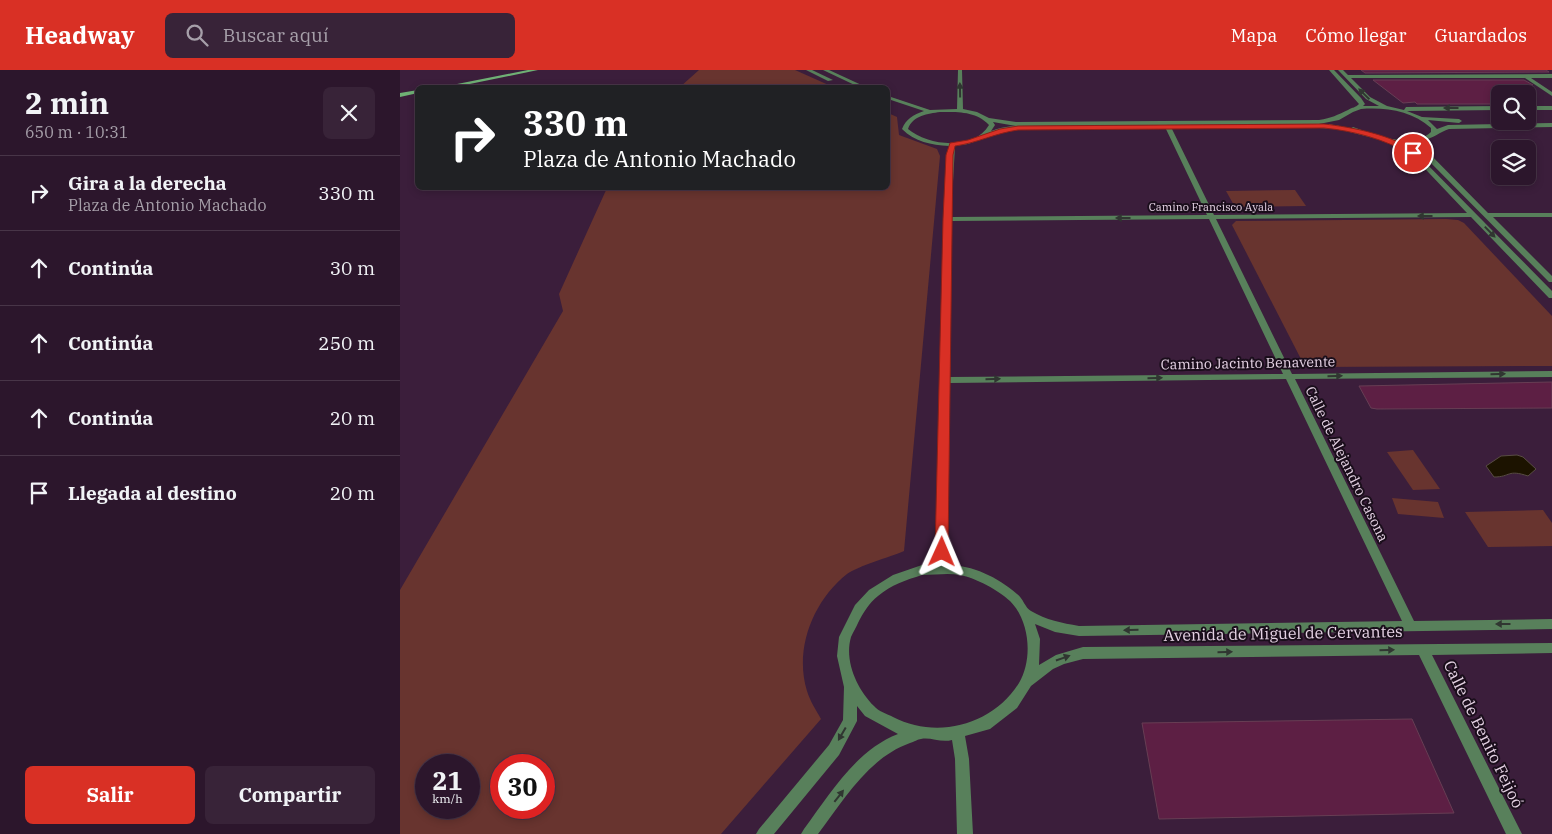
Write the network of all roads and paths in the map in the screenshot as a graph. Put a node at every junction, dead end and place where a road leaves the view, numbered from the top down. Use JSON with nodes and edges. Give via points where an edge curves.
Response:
{"nodes":[{"id":1,"x":536,"y":70,"type":"edge"},
{"id":2,"x":808,"y":70,"type":"edge"},
{"id":3,"x":825,"y":70,"type":"edge"},
{"id":4,"x":960,"y":70,"type":"edge"},
{"id":5,"x":1331,"y":70,"type":"edge"},
{"id":6,"x":1340,"y":70,"type":"edge"},
{"id":7,"x":1516,"y":70,"type":"edge"},
{"id":8,"x":1525,"y":76,"type":"junction"},
{"id":9,"x":1552,"y":76,"type":"edge"},
{"id":10,"x":1347,"y":77,"type":"junction"},
{"id":11,"x":455,"y":85,"type":"edge"},
{"id":12,"x":842,"y":85,"type":"edge"},
{"id":13,"x":859,"y":85,"type":"edge"},
{"id":14,"x":415,"y":92,"type":"edge"},
{"id":15,"x":400,"y":94,"type":"edge"},
{"id":16,"x":1552,"y":94,"type":"edge"},
{"id":17,"x":890,"y":97,"type":"edge"},
{"id":18,"x":890,"y":105,"type":"edge"},
{"id":19,"x":1359,"y":108,"type":"junction"},
{"id":20,"x":1491,"y":108,"type":"edge"},
{"id":21,"x":1536,"y":108,"type":"edge"},
{"id":22,"x":1552,"y":108,"type":"edge"},
{"id":23,"x":903,"y":110,"type":"dead end"},
{"id":24,"x":960,"y":110,"type":"junction"},
{"id":25,"x":1397,"y":110,"type":"junction"},
{"id":26,"x":932,"y":111,"type":"junction"},
{"id":27,"x":1342,"y":116,"type":"junction"},
{"id":28,"x":1420,"y":117,"type":"junction"},
{"id":29,"x":988,"y":120,"type":"junction"},
{"id":30,"x":1491,"y":120,"type":"edge"},
{"id":31,"x":1536,"y":120,"type":"edge"},
{"id":32,"x":1552,"y":120,"type":"edge"},
{"id":33,"x":1552,"y":125,"type":"edge"},
{"id":34,"x":1168,"y":127,"type":"junction"},
{"id":35,"x":1357,"y":132,"type":"junction"},
{"id":36,"x":1434,"y":132,"type":"junction"},
{"id":37,"x":987,"y":134,"type":"junction"},
{"id":38,"x":1423,"y":139,"type":"junction"},
{"id":39,"x":1391,"y":140,"type":"junction"},
{"id":40,"x":952,"y":144,"type":"junction"},
{"id":41,"x":1474,"y":215,"type":"junction"},
{"id":42,"x":1486,"y":215,"type":"junction"},
{"id":43,"x":1552,"y":215,"type":"edge"},
{"id":44,"x":1212,"y":217,"type":"junction"},
{"id":45,"x":947,"y":219,"type":"junction"},
{"id":46,"x":1552,"y":280,"type":"edge"},
{"id":47,"x":1552,"y":296,"type":"edge"},
{"id":48,"x":1552,"y":374,"type":"edge"},
{"id":49,"x":1289,"y":376,"type":"junction"},
{"id":50,"x":944,"y":380,"type":"junction"},
{"id":51,"x":941,"y":570,"type":"junction"},
{"id":52,"x":1025,"y":614,"type":"junction"},
{"id":53,"x":1552,"y":624,"type":"edge"},
{"id":54,"x":1410,"y":625,"type":"junction"},
{"id":55,"x":1552,"y":648,"type":"edge"},
{"id":56,"x":1423,"y":650,"type":"junction"},
{"id":57,"x":1024,"y":686,"type":"junction"},
{"id":58,"x":851,"y":687,"type":"junction"},
{"id":59,"x":957,"y":732,"type":"junction"},
{"id":60,"x":922,"y":733,"type":"junction"},
{"id":61,"x":764,"y":834,"type":"edge"},
{"id":62,"x":808,"y":834,"type":"edge"},
{"id":63,"x":965,"y":834,"type":"edge"},
{"id":64,"x":1514,"y":834,"type":"edge"}],
"edges":[{"from":1,"to":11,"type":"main road"},
{"from":2,"to":12,"type":"street"},
{"from":3,"to":13,"type":"street"},
{"from":24,"to":4,"type":"street","one_way":true},
{"from":5,"to":19,"type":"street","via":[[1359,99],[1362,104]]},
{"from":6,"to":10,"type":"street"},
{"from":7,"to":8,"type":"street"},
{"from":8,"to":9,"type":"street"},
{"from":8,"to":10,"type":"street"},
{"from":8,"to":16,"type":"street"},
{"from":25,"to":10,"type":"street","one_way":true,"via":[[1372,101]]},
{"from":14,"to":15,"type":"main road"},
{"from":17,"to":26,"type":"street","via":[[921,110]]},
{"from":18,"to":23,"type":"street"},
{"from":19,"to":25,"type":"street"},
{"from":19,"to":27,"type":"street"},
{"from":20,"to":25,"type":"street","one_way":true},
{"from":21,"to":22,"type":"street"},
{"from":24,"to":26,"type":"street"},
{"from":24,"to":29,"type":"street"},
{"from":25,"to":28,"type":"street"},
{"from":26,"to":40,"type":"street","via":[[911,117],[905,129],[919,140]]},
{"from":27,"to":29,"type":"street","via":[[1309,122],[1016,124]]},
{"from":27,"to":35,"type":"street","via":[[1343,122]]},
{"from":28,"to":30,"type":"street","via":[[1453,121]]},
{"from":28,"to":36,"type":"street","via":[[1429,122]]},
{"from":29,"to":37,"type":"street","via":[[992,125]]},
{"from":31,"to":32,"type":"street"},
{"from":33,"to":36,"type":"street","via":[[1460,126]]},
{"from":34,"to":35,"type":"street","via":[[1324,126]]},
{"from":34,"to":37,"type":"street","via":[[1018,128]]},
{"from":34,"to":44,"type":"street","name":"Calle de Alejandro Casona"},
{"from":35,"to":39,"type":"street"},
{"from":36,"to":38,"type":"street"},
{"from":37,"to":40,"type":"street","via":[[969,142]]},
{"from":38,"to":39,"type":"street"},
{"from":38,"to":42,"type":"street","via":[[1419,146],[1423,152]]},
{"from":39,"to":41,"type":"street","via":[[1413,153]]},
{"from":40,"to":45,"type":"street"},
{"from":41,"to":44,"type":"street","name":"Camino Francisco Ayala","one_way":true},
{"from":41,"to":47,"type":"street","one_way":true},
{"from":42,"to":43,"type":"street"},
{"from":42,"to":46,"type":"street"},
{"from":44,"to":45,"type":"street","name":"Camino Francisco Ayala","one_way":true},
{"from":44,"to":49,"type":"street","name":"Calle de Alejandro Casona"},
{"from":45,"to":50,"type":"street"},
{"from":49,"to":48,"type":"street","name":"Camino Jacinto Benavente","one_way":true},
{"from":50,"to":49,"type":"street","name":"Camino Jacinto Benavente","one_way":true},
{"from":49,"to":54,"type":"street","name":"Calle de Alejandro Casona"},
{"from":50,"to":51,"type":"street"},
{"from":51,"to":52,"type":"street","via":[[960,570],[985,578],[1014,598]]},
{"from":51,"to":58,"type":"street","via":[[922,570],[897,578],[873,593],[858,609],[845,637],[843,656]]},
{"from":54,"to":52,"type":"street","name":"Avenida de Miguel de Cervantes","one_way":true,"via":[[1079,631],[1055,627]]},
{"from":52,"to":57,"type":"street","via":[[1034,640],[1032,668]]},
{"from":53,"to":54,"type":"street","name":"Avenida de Miguel de Cervantes","one_way":true},
{"from":55,"to":56,"type":"street","name":"Avenida de Miguel de Cervantes"},
{"from":57,"to":56,"type":"street","name":"Avenida de Miguel de Cervantes","one_way":true,"via":[[1060,658],[1084,653]]},
{"from":56,"to":64,"type":"street","name":"Calle de Benito Feijoó"},
{"from":57,"to":59,"type":"street","via":[[1012,704],[985,724]]},
{"from":58,"to":60,"type":"street","via":[[870,712],[906,732]]},
{"from":58,"to":61,"type":"street","one_way":true,"via":[[850,721],[834,750]]},
{"from":59,"to":60,"type":"street","via":[[946,735]]},
{"from":59,"to":63,"type":"street","via":[[962,759]]},
{"from":62,"to":60,"type":"street","one_way":true,"via":[[879,750],[898,739]]}]}
